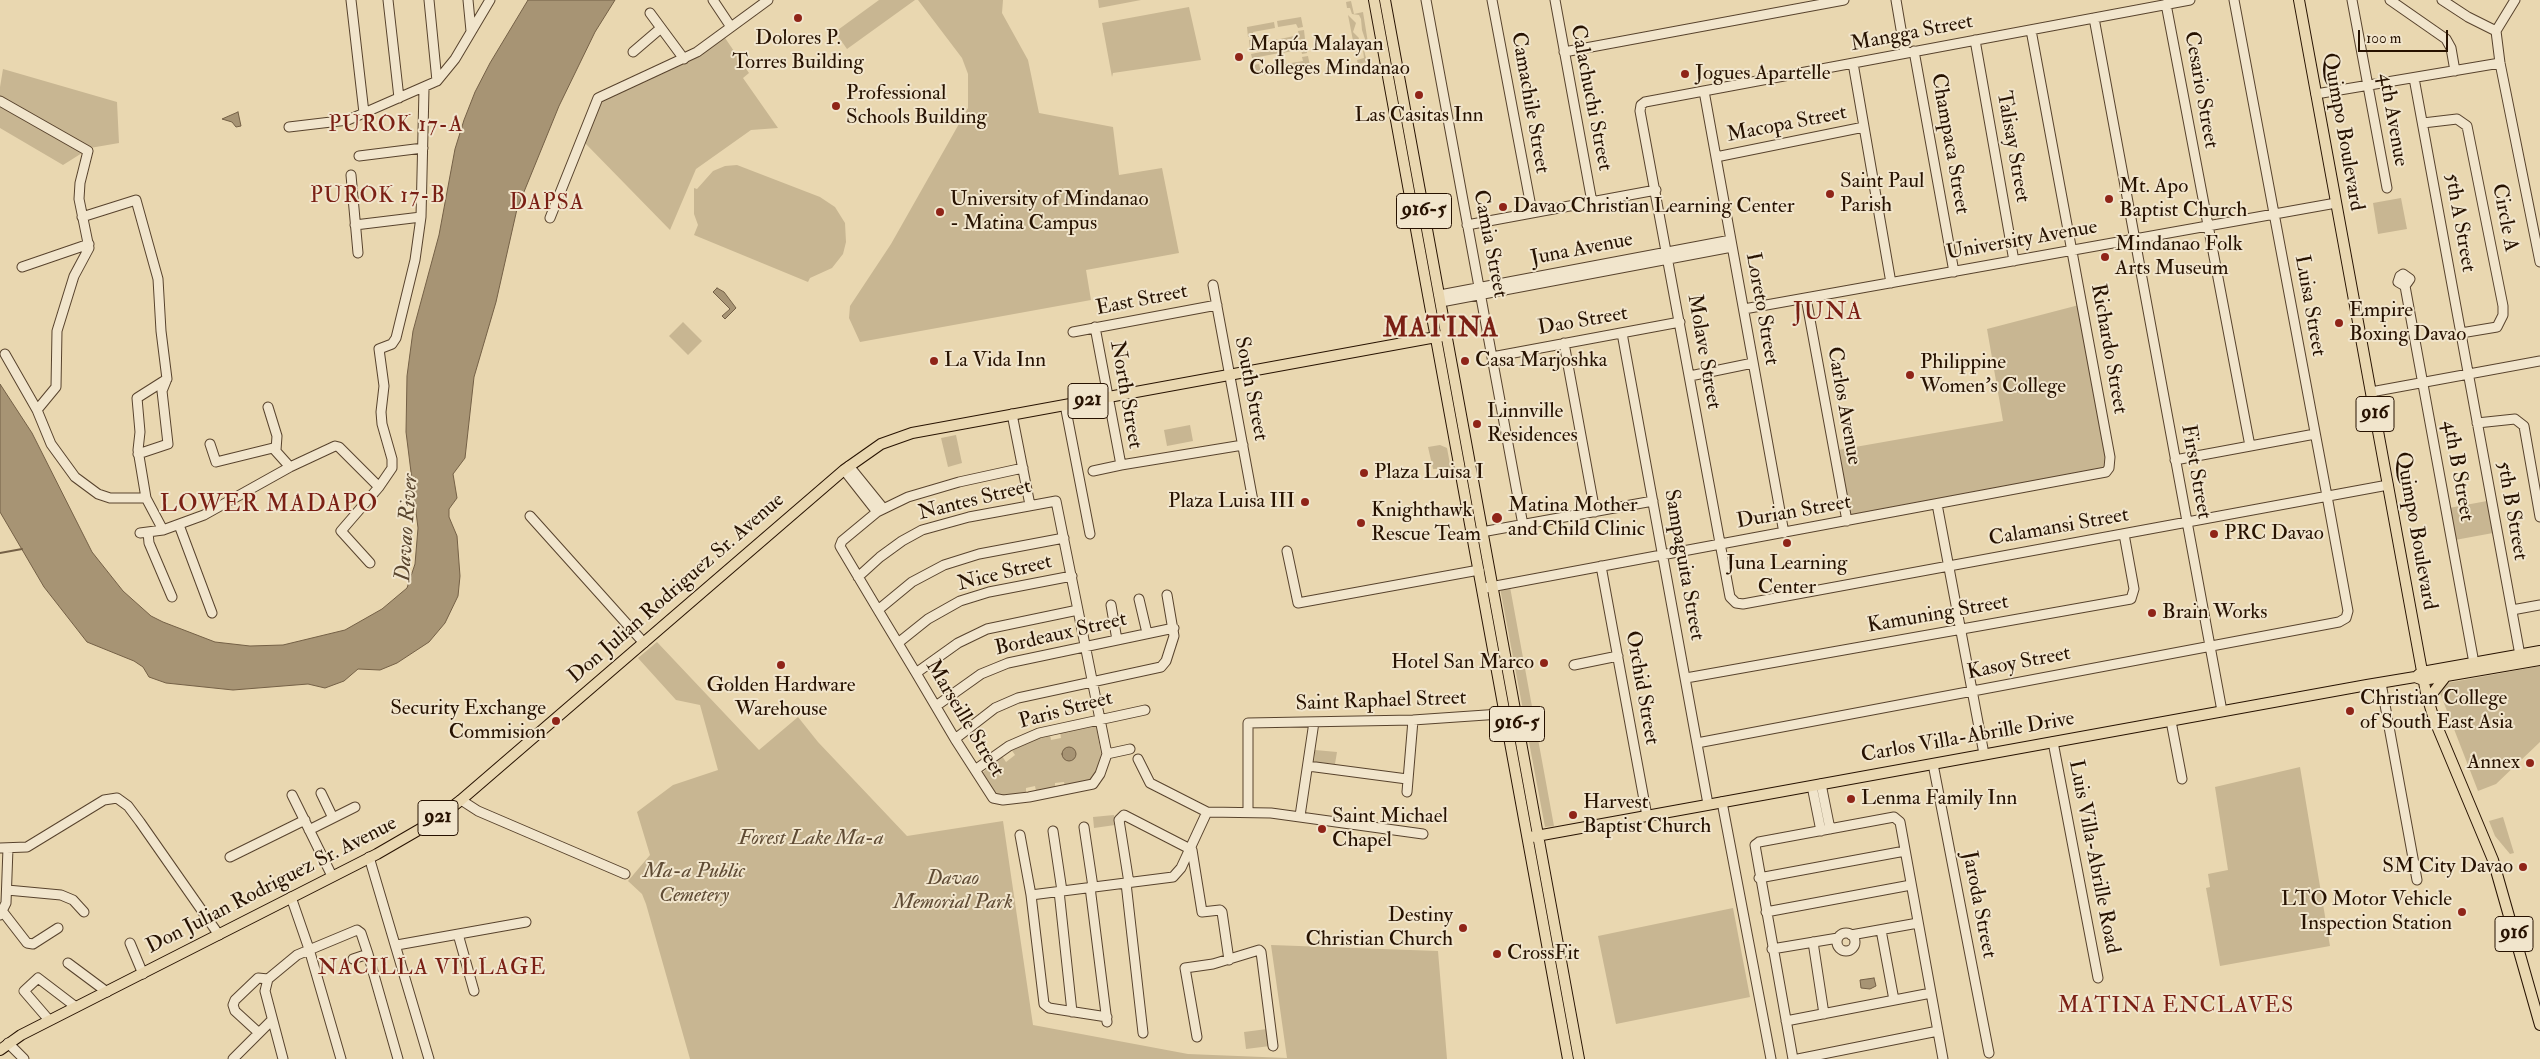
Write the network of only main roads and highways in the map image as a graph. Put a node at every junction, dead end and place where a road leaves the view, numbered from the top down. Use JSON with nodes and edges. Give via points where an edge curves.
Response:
{"nodes":[{"id":1,"x":1374,"y":0,"type":"edge"},
{"id":2,"x":1385,"y":0,"type":"edge"},
{"id":3,"x":2299,"y":0,"type":"edge"},
{"id":4,"x":1399,"y":74,"type":"junction"},
{"id":5,"x":1388,"y":76,"type":"junction"},
{"id":6,"x":1408,"y":120,"type":"junction"},
{"id":7,"x":1396,"y":122,"type":"junction"},
{"id":8,"x":1447,"y":335,"type":"junction"},
{"id":9,"x":1436,"y":337,"type":"junction"},
{"id":10,"x":1478,"y":533,"type":"junction"},
{"id":11,"x":1487,"y":587,"type":"junction"},
{"id":12,"x":2540,"y":651,"type":"edge"},
{"id":13,"x":2540,"y":660,"type":"edge"},
{"id":14,"x":2446,"y":676,"type":"junction"},
{"id":15,"x":2420,"y":677,"type":"junction"},
{"id":16,"x":2428,"y":699,"type":"junction"},
{"id":17,"x":1532,"y":836,"type":"junction"},
{"id":18,"x":1564,"y":1008,"type":"junction"},
{"id":19,"x":2540,"y":1025,"type":"edge"},
{"id":20,"x":4,"y":1047,"type":"edge"},
{"id":21,"x":1568,"y":1059,"type":"edge"},
{"id":22,"x":1579,"y":1059,"type":"edge"}],
"edges":[{"from":1,"to":5,"type":"main road","number":"916-5"},
{"from":2,"to":4,"type":"main road","number":"916-5"},
{"from":3,"to":15,"type":"main road","name":"Quimpo Boulevard","number":"916"},
{"from":4,"to":5,"type":"main road"},
{"from":4,"to":6,"type":"main road","number":"916-5"},
{"from":5,"to":7,"type":"main road","number":"916-5"},
{"from":6,"to":7,"type":"main road"},
{"from":6,"to":8,"type":"main road","number":"916-5"},
{"from":7,"to":9,"type":"main road","number":"916-5"},
{"from":8,"to":9,"type":"main road","name":"Don Julian Rodriguez Sr. Avenue","number":"921"},
{"from":8,"to":10,"type":"main road","number":"916-5"},
{"from":9,"to":10,"type":"main road","number":"916-5"},
{"from":9,"to":20,"type":"main road","name":"Don Julian Rodriguez Sr. Avenue","number":"921","via":[[1012,414],[896,438],[875,447],[461,800],[412,835],[49,1020]]},
{"from":10,"to":11,"type":"main road","number":"916-5"},
{"from":10,"to":11,"type":"main road","number":"916-5","via":[[1479,570]]},
{"from":11,"to":17,"type":"main road","number":"916-5"},
{"from":12,"to":15,"type":"main road"},
{"from":13,"to":14,"type":"main road"},
{"from":14,"to":15,"type":"main road"},
{"from":14,"to":16,"type":"main road"},
{"from":15,"to":16,"type":"main road","name":"Quimpo Boulevard","number":"916"},
{"from":15,"to":17,"type":"main road","name":"Carlos Villa-Abrille Drive"},
{"from":16,"to":19,"type":"main road","name":"Quimpo Boulevard","number":"916","via":[[2493,860]]},
{"from":17,"to":18,"type":"main road","number":"916-5"},
{"from":18,"to":21,"type":"main road","number":"916-5"},
{"from":18,"to":22,"type":"main road","number":"916-5"}]}
